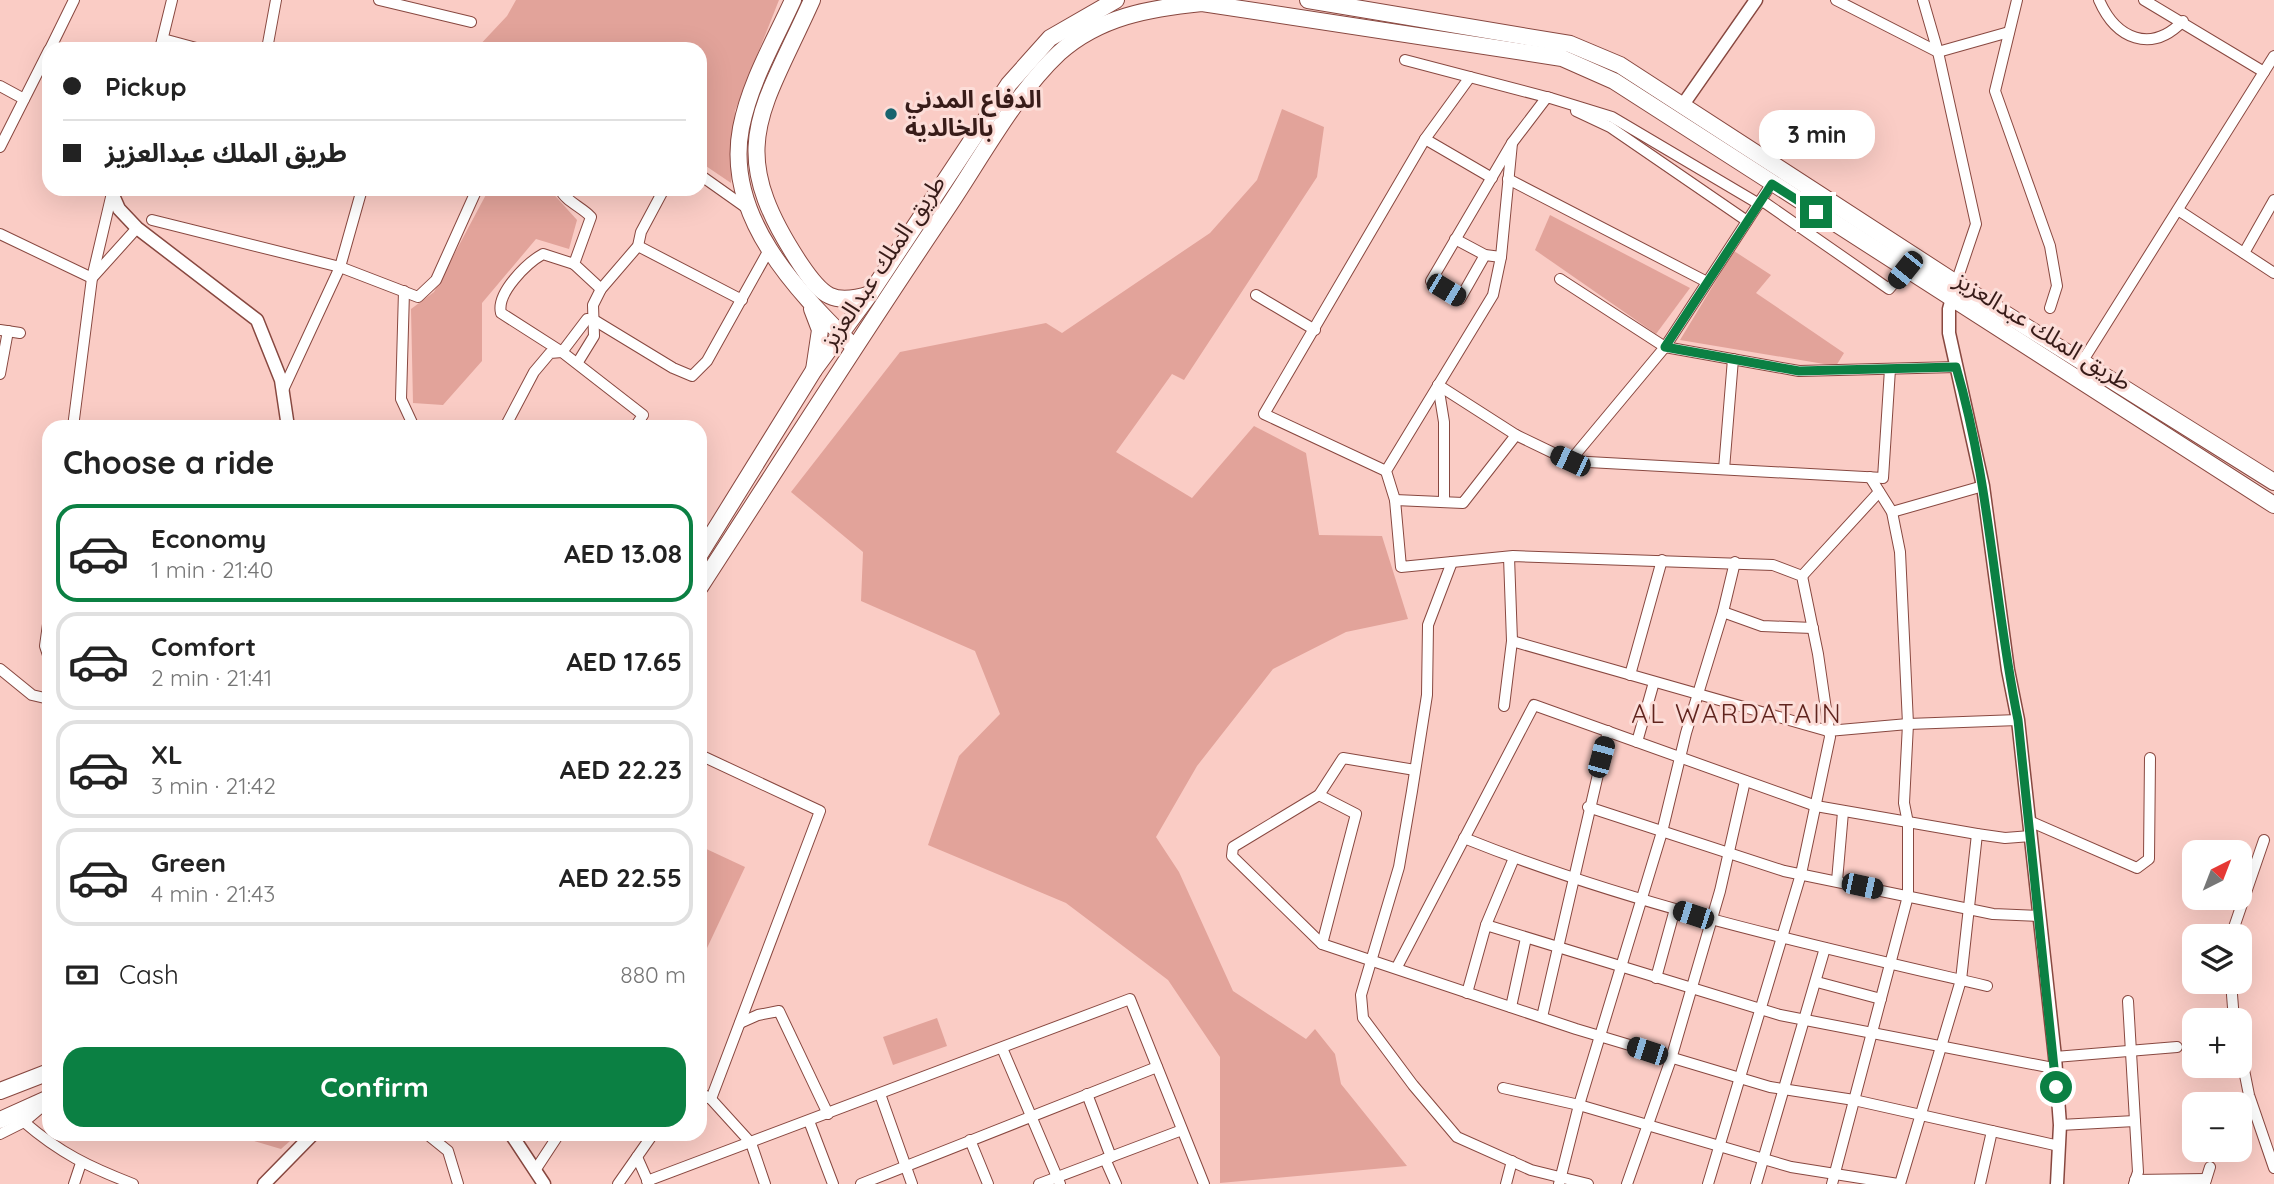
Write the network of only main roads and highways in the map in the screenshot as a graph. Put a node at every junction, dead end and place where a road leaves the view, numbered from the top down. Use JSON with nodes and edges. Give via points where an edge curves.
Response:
{"nodes":[{"id":1,"x":793,"y":0,"type":"edge"},
{"id":2,"x":812,"y":0,"type":"edge"},
{"id":3,"x":1115,"y":0,"type":"edge"},
{"id":4,"x":1308,"y":0,"type":"edge"},
{"id":5,"x":822,"y":292,"type":"junction"},
{"id":6,"x":870,"y":294,"type":"junction"},
{"id":7,"x":808,"y":300,"type":"junction"},
{"id":8,"x":845,"y":327,"type":"junction"},
{"id":9,"x":858,"y":339,"type":"junction"},
{"id":10,"x":814,"y":370,"type":"junction"},
{"id":11,"x":2274,"y":482,"type":"edge"},
{"id":12,"x":2274,"y":505,"type":"edge"},
{"id":13,"x":707,"y":543,"type":"edge"},
{"id":14,"x":707,"y":576,"type":"edge"},
{"id":15,"x":42,"y":1075,"type":"edge"},
{"id":16,"x":0,"y":1091,"type":"edge"},
{"id":17,"x":42,"y":1102,"type":"edge"},
{"id":18,"x":0,"y":1121,"type":"edge"}],
"edges":[{"from":1,"to":7,"type":"main road","via":[[766,55],[739,146],[743,192],[751,212],[780,269]]},
{"from":2,"to":5,"type":"main road","via":[[762,109],[755,163],[762,194],[779,231]]},
{"from":3,"to":6,"type":"main road","name":"طريق الملك عبدالعزيز","via":[[1050,38],[1010,84]]},
{"from":4,"to":11,"type":"main road","name":"طريق الملك عبدالعزيز","via":[[1570,44],[1620,65]]},
{"from":5,"to":6,"type":"main road","via":[[844,301]]},
{"from":5,"to":8,"type":"main road"},
{"from":6,"to":8,"type":"main road","name":"طريق الملك عبدالعزيز"},
{"from":7,"to":8,"type":"main road"},
{"from":7,"to":10,"type":"main road","via":[[820,330]]},
{"from":8,"to":9,"type":"main road"},
{"from":8,"to":10,"type":"main road","name":"طريق الملك عبدالعزيز"},
{"from":9,"to":12,"type":"main road","name":"طريق الملك عبدالعزيز","via":[[1024,95],[1060,52],[1114,19],[1147,8],[1202,3],[1563,58],[1614,81]]},
{"from":9,"to":14,"type":"main road","name":"طريق الملك عبدالعزيز"},
{"from":10,"to":13,"type":"main road","name":"طريق الملك عبدالعزيز"},
{"from":15,"to":16,"type":"main road"},
{"from":17,"to":18,"type":"main road"}]}
